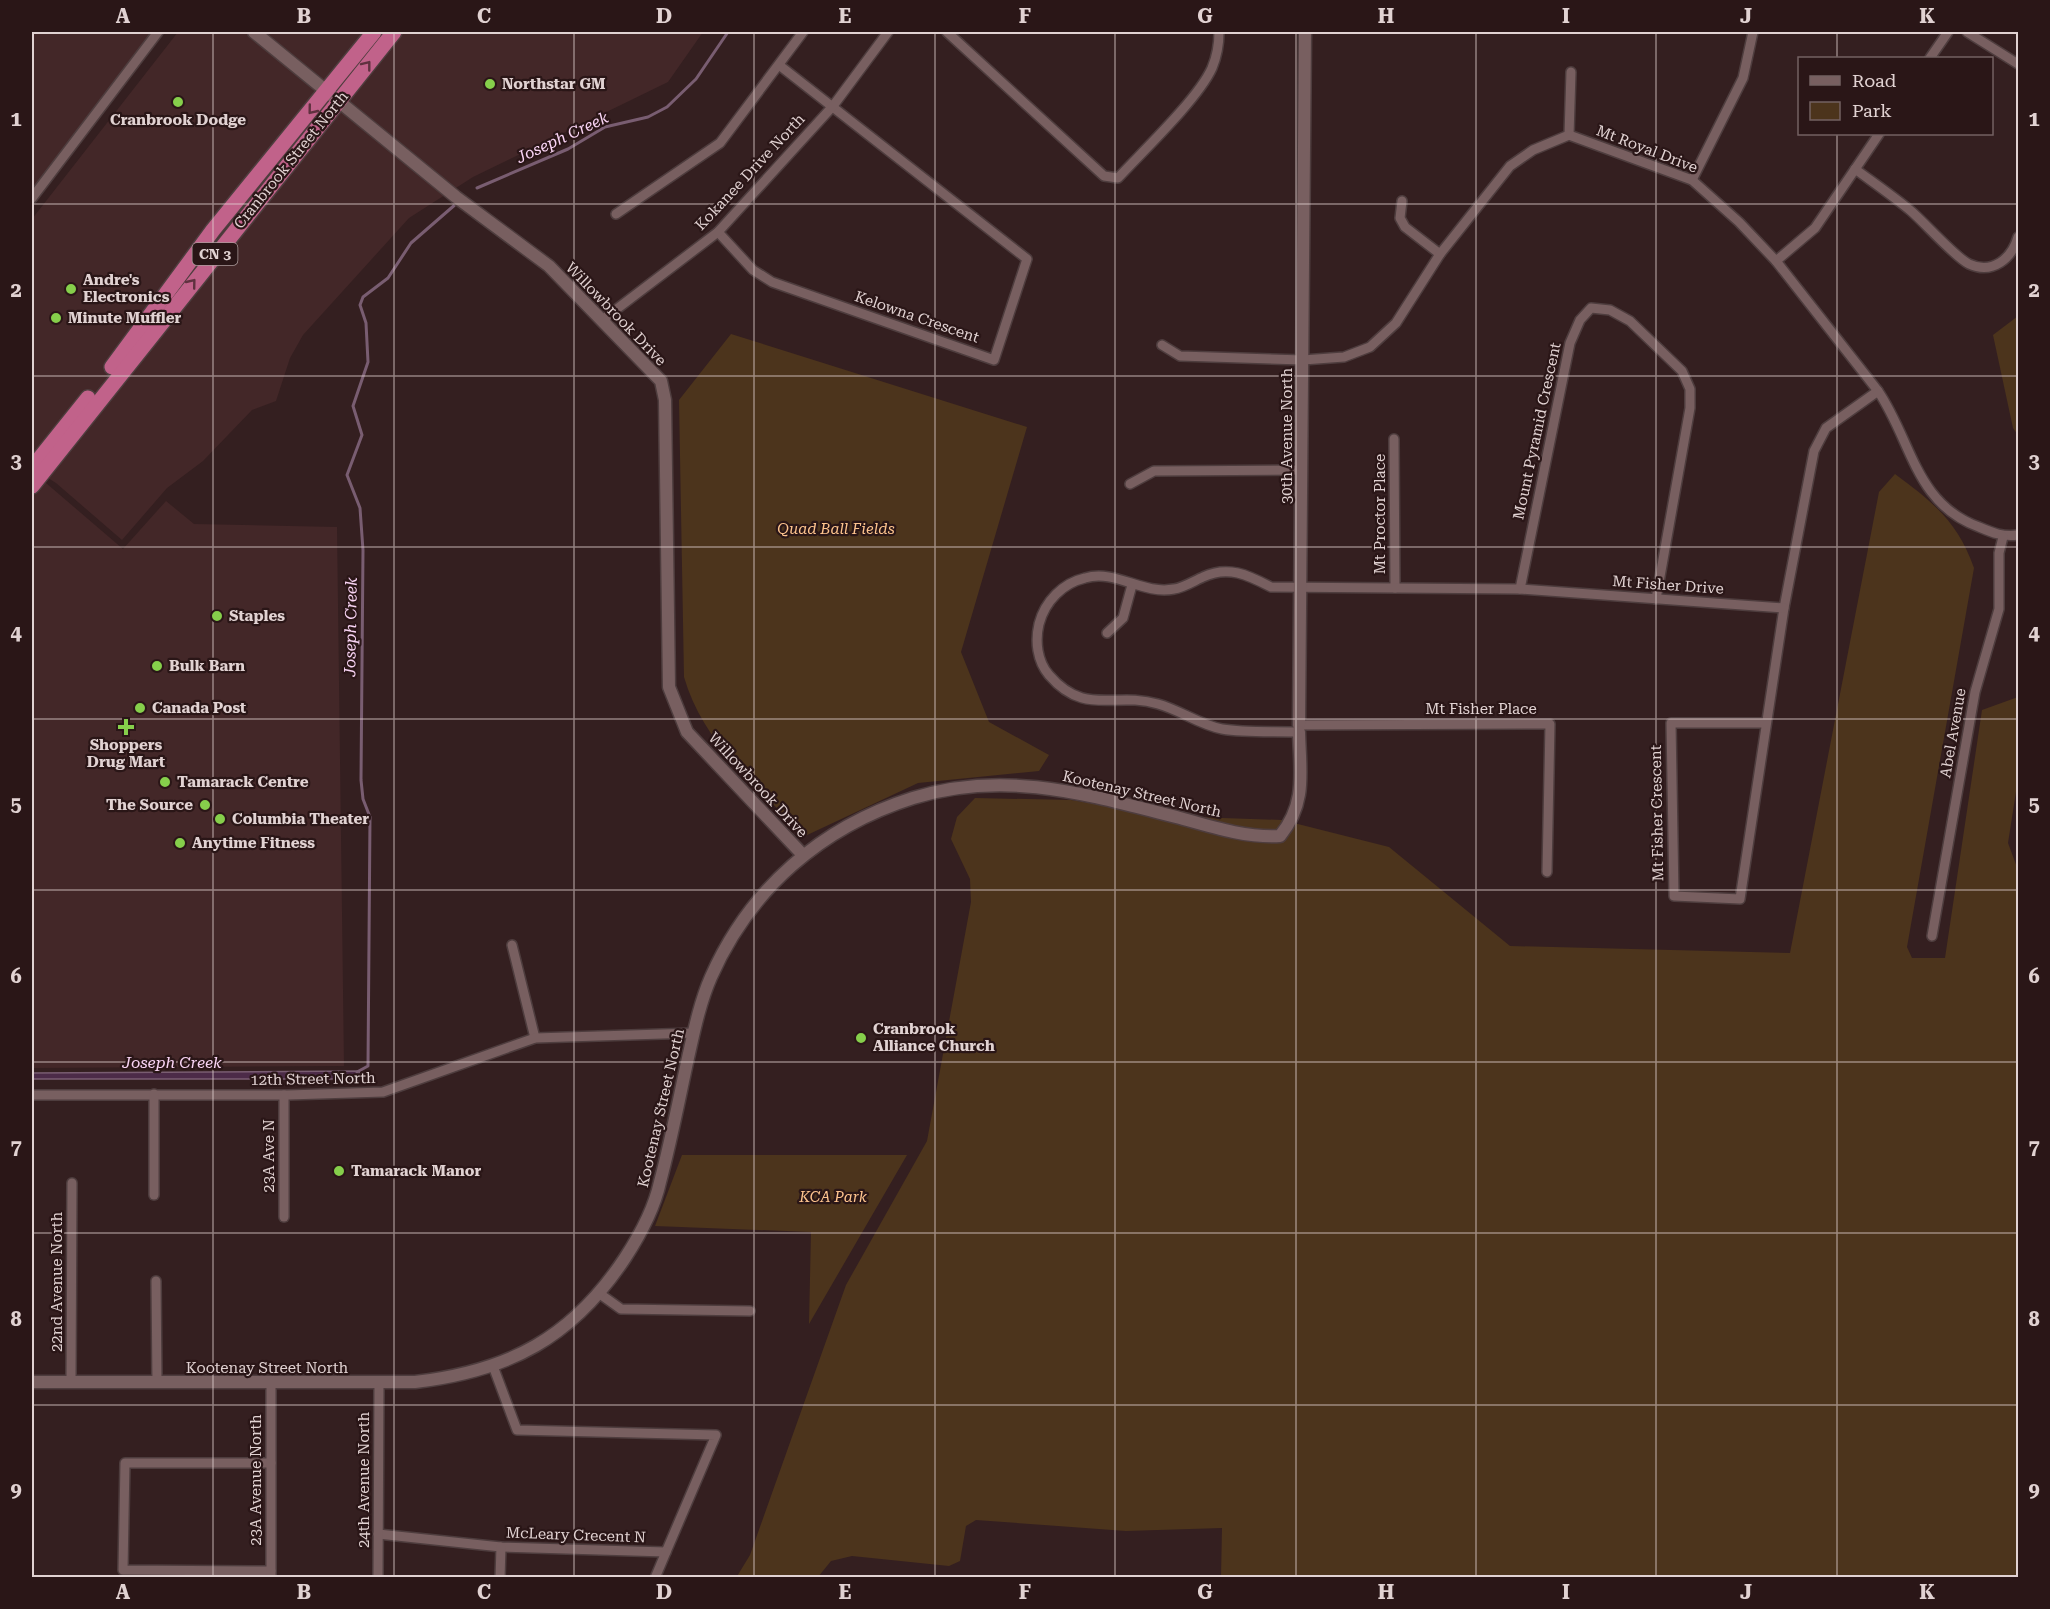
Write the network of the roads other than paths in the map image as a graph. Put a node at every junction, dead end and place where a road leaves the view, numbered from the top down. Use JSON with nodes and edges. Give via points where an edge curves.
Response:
{"nodes":[{"id":1,"x":158,"y":32,"type":"edge"},
{"id":2,"x":254,"y":32,"type":"edge"},
{"id":3,"x":374,"y":32,"type":"edge"},
{"id":4,"x":394,"y":32,"type":"edge"},
{"id":5,"x":803,"y":32,"type":"edge"},
{"id":6,"x":888,"y":32,"type":"edge"},
{"id":7,"x":947,"y":32,"type":"edge"},
{"id":8,"x":1219,"y":32,"type":"edge"},
{"id":9,"x":1305,"y":32,"type":"edge"},
{"id":10,"x":1753,"y":32,"type":"edge"},
{"id":11,"x":1948,"y":32,"type":"edge"},
{"id":12,"x":1967,"y":32,"type":"edge"},
{"id":13,"x":1931,"y":57,"type":"edge"},
{"id":14,"x":2019,"y":64,"type":"edge"},
{"id":15,"x":779,"y":65,"type":"junction"},
{"id":16,"x":1570,"y":72,"type":"dead end"},
{"id":17,"x":332,"y":97,"type":"junction"},
{"id":18,"x":833,"y":106,"type":"junction"},
{"id":19,"x":1569,"y":135,"type":"junction"},
{"id":20,"x":1878,"y":135,"type":"edge"},
{"id":21,"x":1855,"y":169,"type":"junction"},
{"id":22,"x":1692,"y":180,"type":"junction"},
{"id":23,"x":32,"y":198,"type":"edge"},
{"id":24,"x":1402,"y":201,"type":"dead end"},
{"id":25,"x":616,"y":214,"type":"dead end"},
{"id":26,"x":718,"y":231,"type":"junction"},
{"id":27,"x":2019,"y":237,"type":"edge"},
{"id":28,"x":1440,"y":254,"type":"junction"},
{"id":29,"x":1776,"y":261,"type":"junction"},
{"id":30,"x":602,"y":321,"type":"junction"},
{"id":31,"x":1162,"y":345,"type":"dead end"},
{"id":32,"x":1303,"y":360,"type":"junction"},
{"id":33,"x":1878,"y":391,"type":"junction"},
{"id":34,"x":1394,"y":439,"type":"dead end"},
{"id":35,"x":32,"y":468,"type":"edge"},
{"id":36,"x":1302,"y":470,"type":"junction"},
{"id":37,"x":1130,"y":484,"type":"dead end"},
{"id":38,"x":32,"y":486,"type":"edge"},
{"id":39,"x":2019,"y":535,"type":"edge"},
{"id":40,"x":2003,"y":537,"type":"junction"},
{"id":41,"x":1132,"y":585,"type":"junction"},
{"id":42,"x":1301,"y":588,"type":"junction"},
{"id":43,"x":1395,"y":588,"type":"junction"},
{"id":44,"x":1520,"y":589,"type":"junction"},
{"id":45,"x":1656,"y":599,"type":"junction"},
{"id":46,"x":1784,"y":609,"type":"junction"},
{"id":47,"x":1107,"y":633,"type":"dead end"},
{"id":48,"x":1766,"y":723,"type":"junction"},
{"id":49,"x":1299,"y":728,"type":"junction"},
{"id":50,"x":1280,"y":836,"type":"joint"},
{"id":51,"x":802,"y":854,"type":"junction"},
{"id":52,"x":1547,"y":872,"type":"dead end"},
{"id":53,"x":1932,"y":936,"type":"dead end"},
{"id":54,"x":512,"y":945,"type":"dead end"},
{"id":55,"x":694,"y":1033,"type":"junction"},
{"id":56,"x":535,"y":1038,"type":"junction"},
{"id":57,"x":154,"y":1094,"type":"junction"},
{"id":58,"x":32,"y":1095,"type":"edge"},
{"id":59,"x":284,"y":1095,"type":"junction"},
{"id":60,"x":72,"y":1183,"type":"dead end"},
{"id":61,"x":154,"y":1195,"type":"dead end"},
{"id":62,"x":284,"y":1217,"type":"dead end"},
{"id":63,"x":156,"y":1281,"type":"dead end"},
{"id":64,"x":600,"y":1294,"type":"junction"},
{"id":65,"x":750,"y":1311,"type":"dead end"},
{"id":66,"x":493,"y":1366,"type":"junction"},
{"id":67,"x":32,"y":1382,"type":"edge"},
{"id":68,"x":71,"y":1382,"type":"junction"},
{"id":69,"x":157,"y":1383,"type":"junction"},
{"id":70,"x":271,"y":1383,"type":"junction"},
{"id":71,"x":379,"y":1383,"type":"junction"},
{"id":72,"x":271,"y":1463,"type":"junction"},
{"id":73,"x":378,"y":1534,"type":"junction"},
{"id":74,"x":501,"y":1547,"type":"junction"},
{"id":75,"x":666,"y":1552,"type":"junction"},
{"id":76,"x":271,"y":1574,"type":"edge"},
{"id":77,"x":378,"y":1578,"type":"edge"},
{"id":78,"x":500,"y":1578,"type":"edge"},
{"id":79,"x":656,"y":1578,"type":"edge"}],
"edges":[{"from":1,"to":23,"type":"street"},
{"from":2,"to":17,"type":"street","name":"Willowbrook Drive"},
{"from":3,"to":17,"type":"highway","name":"Cranbrook Street North","number":"CN 3"},
{"from":17,"to":4,"type":"highway","name":"Cranbrook Street North","number":"CN 3","one_way":true},
{"from":5,"to":15,"type":"street"},
{"from":6,"to":18,"type":"street","name":"Kokanee Drive North"},
{"from":7,"to":8,"type":"street","via":[[1104,176],[1118,178],[1212,69]]},
{"from":9,"to":32,"type":"street","name":"30th Avenue North"},
{"from":10,"to":22,"type":"street","via":[[1743,78]]},
{"from":11,"to":13,"type":"street"},
{"from":12,"to":14,"type":"street"},
{"from":15,"to":18,"type":"street"},
{"from":15,"to":25,"type":"street","via":[[720,143]]},
{"from":16,"to":19,"type":"street"},
{"from":17,"to":30,"type":"street","name":"Willowbrook Drive","via":[[549,266]]},
{"from":17,"to":35,"type":"highway","name":"Cranbrook Street North","number":"CN 3","one_way":true,"via":[[213,230],[112,368]]},
{"from":38,"to":17,"type":"highway","name":"Cranbrook Street North","number":"CN 3","one_way":true},
{"from":18,"to":26,"type":"street","name":"Kokanee Drive North"},
{"from":18,"to":26,"type":"street","name":"Kelowna Crescent","via":[[1027,259],[994,360],[772,282],[753,270]]},
{"from":19,"to":22,"type":"street","name":"Mt Royal Drive"},
{"from":19,"to":28,"type":"street","via":[[1533,150],[1510,166]]},
{"from":20,"to":21,"type":"street"},
{"from":21,"to":27,"type":"street","via":[[1911,211],[1969,264],[1988,267],[2002,263],[2015,250]]},
{"from":21,"to":29,"type":"street","via":[[1815,228]]},
{"from":22,"to":29,"type":"street","name":"Mt Royal Drive"},
{"from":24,"to":28,"type":"street","via":[[1400,218],[1405,227]]},
{"from":26,"to":30,"type":"street","name":"Kokanee Drive North"},
{"from":28,"to":32,"type":"street","via":[[1396,323],[1370,347],[1344,357]]},
{"from":29,"to":33,"type":"street","name":"Mt Royal Drive"},
{"from":30,"to":51,"type":"street","name":"Willowbrook Drive","via":[[661,381],[665,400],[669,687],[677,711],[687,732]]},
{"from":31,"to":32,"type":"street","via":[[1180,356]]},
{"from":32,"to":36,"type":"street","name":"30th Avenue North"},
{"from":33,"to":40,"type":"street","name":"Mt Royal Drive","via":[[1892,413],[1920,478],[1942,506],[1964,522]]},
{"from":33,"to":46,"type":"street","via":[[1826,429],[1814,451]]},
{"from":34,"to":43,"type":"street","name":"Mt Proctor Place"},
{"from":36,"to":37,"type":"street","via":[[1154,471]]},
{"from":36,"to":42,"type":"street","name":"30th Avenue North"},
{"from":39,"to":40,"type":"street","name":"Mt Royal Drive"},
{"from":40,"to":53,"type":"street","name":"Abel Avenue","via":[[1999,553],[2000,609],[1975,692]]},
{"from":41,"to":42,"type":"street","name":"Mt Fisher Drive","via":[[1175,589],[1226,571],[1245,573],[1271,587]]},
{"from":41,"to":47,"type":"street","via":[[1123,618]]},
{"from":41,"to":49,"type":"street","name":"Mt Fisher Drive","via":[[1109,577],[1084,578],[1051,598],[1041,616],[1038,652],[1044,670],[1059,687],[1077,698],[1133,699],[1158,704],[1221,729]]},
{"from":42,"to":43,"type":"street","name":"Mt Fisher Drive"},
{"from":42,"to":49,"type":"street","name":"30th Avenue North"},
{"from":43,"to":44,"type":"street","name":"Mt Fisher Drive"},
{"from":44,"to":45,"type":"street","name":"Mt Fisher Drive"},
{"from":44,"to":45,"type":"street","name":"Mount Pyramid Crescent","via":[[1570,343],[1580,320],[1591,308],[1610,310],[1630,321],[1682,371],[1690,389],[1690,408]]},
{"from":45,"to":46,"type":"street","name":"Mt Fisher Drive"},
{"from":46,"to":48,"type":"street","name":"Mt Fisher Crescent"},
{"from":48,"to":48,"type":"street","name":"Mt Fisher Crescent","via":[[1671,723],[1674,896],[1740,899]]},
{"from":49,"to":50,"type":"street","name":"30th Avenue North","via":[[1300,799],[1293,821]]},
{"from":49,"to":52,"type":"street","name":"Mt Fisher Place","via":[[1550,724]]},
{"from":50,"to":51,"type":"street","name":"Kootenay Street North","via":[[1265,837],[1209,826],[1071,790],[1007,783],[913,798],[838,830]]},
{"from":51,"to":55,"type":"street","name":"Kootenay Street North","via":[[736,927],[710,979]]},
{"from":54,"to":56,"type":"street"},
{"from":55,"to":56,"type":"street","name":"12th Street North"},
{"from":55,"to":64,"type":"street","name":"Kootenay Street North","via":[[660,1186],[642,1232]]},
{"from":56,"to":59,"type":"street","name":"12th Street North","via":[[383,1092]]},
{"from":57,"to":58,"type":"street","name":"12th Street North"},
{"from":57,"to":59,"type":"street","name":"12th Street North"},
{"from":57,"to":61,"type":"street"},
{"from":59,"to":62,"type":"street","name":"23A Ave N"},
{"from":60,"to":68,"type":"street","name":"22nd Avenue North"},
{"from":63,"to":69,"type":"street"},
{"from":64,"to":65,"type":"street","via":[[621,1309]]},
{"from":64,"to":66,"type":"street","name":"Kootenay Street North","via":[[532,1349]]},
{"from":66,"to":71,"type":"street","name":"Kootenay Street North","via":[[455,1377]]},
{"from":66,"to":75,"type":"street","name":"McLeary Crecent N","via":[[517,1430],[716,1434]]},
{"from":67,"to":68,"type":"street","name":"Kootenay Street North"},
{"from":68,"to":69,"type":"street","name":"Kootenay Street North"},
{"from":69,"to":70,"type":"street","name":"Kootenay Street North"},
{"from":70,"to":71,"type":"street","name":"Kootenay Street North"},
{"from":70,"to":72,"type":"street","name":"23A Avenue North"},
{"from":71,"to":73,"type":"street","name":"24th Avenue North"},
{"from":72,"to":76,"type":"street","name":"23A Avenue North"},
{"from":72,"to":76,"type":"street","via":[[125,1463],[123,1570]]},
{"from":73,"to":74,"type":"street","name":"McLeary Crecent N"},
{"from":73,"to":77,"type":"street","name":"24th Avenue North"},
{"from":74,"to":75,"type":"street","name":"McLeary Crecent N"},
{"from":74,"to":78,"type":"street"},
{"from":75,"to":79,"type":"street"}]}
